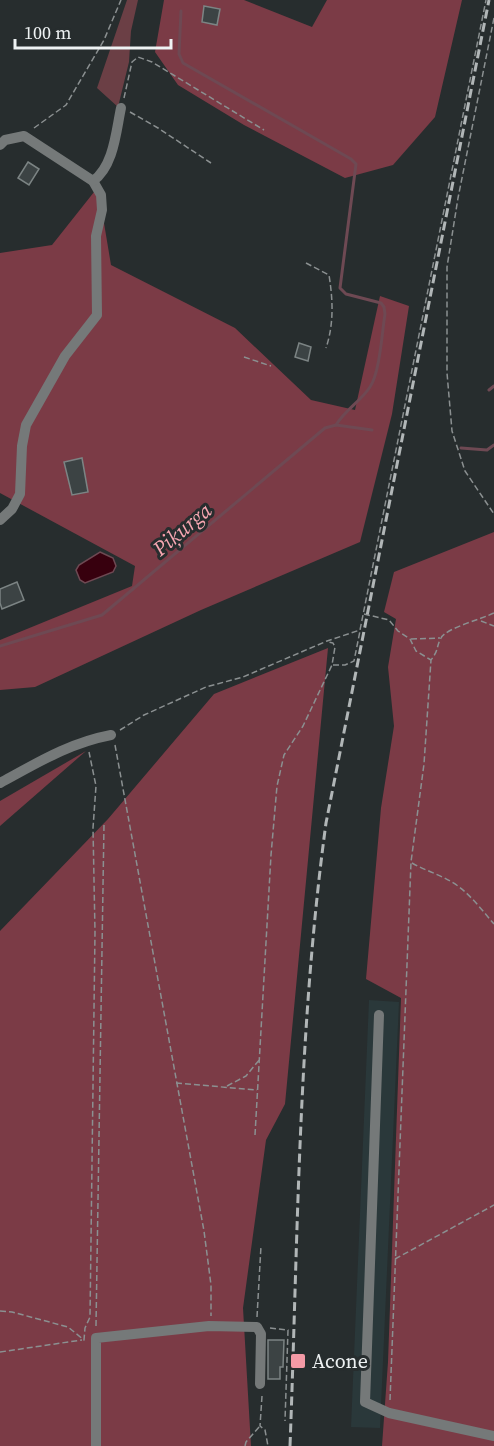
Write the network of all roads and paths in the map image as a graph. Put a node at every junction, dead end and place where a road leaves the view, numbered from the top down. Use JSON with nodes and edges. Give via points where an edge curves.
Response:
{"nodes":[{"id":1,"x":121,"y":0,"type":"edge"},
{"id":2,"x":486,"y":0,"type":"edge"},
{"id":3,"x":494,"y":18,"type":"edge"},
{"id":4,"x":124,"y":109,"type":"junction"},
{"id":5,"x":264,"y":130,"type":"dead end"},
{"id":6,"x":24,"y":136,"type":"junction"},
{"id":7,"x":0,"y":144,"type":"edge"},
{"id":8,"x":211,"y":163,"type":"dead end"},
{"id":9,"x":93,"y":181,"type":"junction"},
{"id":10,"x":306,"y":263,"type":"dead end"},
{"id":11,"x":326,"y":348,"type":"dead end"},
{"id":12,"x":244,"y":357,"type":"dead end"},
{"id":13,"x":271,"y":366,"type":"dead end"},
{"id":14,"x":494,"y":514,"type":"edge"},
{"id":15,"x":0,"y":520,"type":"edge"},
{"id":16,"x":494,"y":613,"type":"edge"},
{"id":17,"x":363,"y":614,"type":"junction"},
{"id":18,"x":479,"y":620,"type":"junction"},
{"id":19,"x":494,"y":626,"type":"edge"},
{"id":20,"x":360,"y":630,"type":"junction"},
{"id":21,"x":441,"y":638,"type":"junction"},
{"id":22,"x":410,"y":639,"type":"junction"},
{"id":23,"x":327,"y":641,"type":"junction"},
{"id":24,"x":431,"y":660,"type":"junction"},
{"id":25,"x":332,"y":665,"type":"junction"},
{"id":26,"x":111,"y":735,"type":"junction"},
{"id":27,"x":86,"y":740,"type":"junction"},
{"id":28,"x":0,"y":783,"type":"edge"},
{"id":29,"x":104,"y":824,"type":"dead end"},
{"id":30,"x":411,"y":862,"type":"junction"},
{"id":31,"x":494,"y":924,"type":"edge"},
{"id":32,"x":379,"y":1015,"type":"dead end"},
{"id":33,"x":260,"y":1059,"type":"junction"},
{"id":34,"x":176,"y":1083,"type":"junction"},
{"id":35,"x":226,"y":1086,"type":"junction"},
{"id":36,"x":258,"y":1090,"type":"junction"},
{"id":37,"x":255,"y":1135,"type":"dead end"},
{"id":38,"x":494,"y":1205,"type":"edge"},
{"id":39,"x":261,"y":1246,"type":"dead end"},
{"id":40,"x":395,"y":1259,"type":"junction"},
{"id":41,"x":0,"y":1311,"type":"edge"},
{"id":42,"x":209,"y":1326,"type":"junction"},
{"id":43,"x":257,"y":1327,"type":"junction"},
{"id":44,"x":274,"y":1329,"type":"dead end"},
{"id":45,"x":96,"y":1338,"type":"junction"},
{"id":46,"x":84,"y":1340,"type":"junction"},
{"id":47,"x":0,"y":1352,"type":"edge"},
{"id":48,"x":260,"y":1384,"type":"joint"},
{"id":49,"x":389,"y":1413,"type":"junction"},
{"id":50,"x":285,"y":1421,"type":"dead end"},
{"id":51,"x":260,"y":1426,"type":"junction"},
{"id":52,"x":494,"y":1436,"type":"edge"},
{"id":53,"x":96,"y":1446,"type":"edge"},
{"id":54,"x":245,"y":1446,"type":"edge"},
{"id":55,"x":268,"y":1446,"type":"edge"}],
"edges":[{"from":1,"to":6,"type":"path","via":[[104,40],[66,105]]},
{"from":2,"to":17,"type":"path"},
{"from":3,"to":14,"type":"path","via":[[447,267],[447,373],[452,431],[465,471]]},
{"from":4,"to":5,"type":"path","via":[[132,62],[138,57]]},
{"from":4,"to":8,"type":"path"},
{"from":4,"to":9,"type":"street","via":[[107,165]]},
{"from":6,"to":7,"type":"street"},
{"from":6,"to":9,"type":"street"},
{"from":9,"to":15,"type":"street","via":[[102,210],[96,236],[97,315],[65,356],[26,425],[20,494]]},
{"from":10,"to":11,"type":"path","via":[[329,275],[333,317]]},
{"from":12,"to":13,"type":"path"},
{"from":16,"to":18,"type":"path"},
{"from":17,"to":20,"type":"path"},
{"from":17,"to":22,"type":"path","via":[[389,620]]},
{"from":18,"to":19,"type":"path"},
{"from":18,"to":21,"type":"path","via":[[449,629]]},
{"from":20,"to":23,"type":"path"},
{"from":20,"to":25,"type":"path","via":[[354,661]]},
{"from":21,"to":22,"type":"path"},
{"from":21,"to":24,"type":"path"},
{"from":22,"to":24,"type":"path","via":[[416,651]]},
{"from":23,"to":25,"type":"path","via":[[335,647]]},
{"from":23,"to":26,"type":"path","via":[[250,674],[206,687]]},
{"from":24,"to":30,"type":"path","via":[[424,764]]},
{"from":25,"to":33,"type":"path","via":[[303,726],[284,755],[277,786]]},
{"from":26,"to":27,"type":"street"},
{"from":26,"to":34,"type":"path"},
{"from":27,"to":28,"type":"street"},
{"from":27,"to":46,"type":"path","via":[[96,786],[91,1308]]},
{"from":29,"to":45,"type":"path"},
{"from":30,"to":31,"type":"path","via":[[451,881]]},
{"from":30,"to":40,"type":"path"},
{"from":32,"to":49,"type":"street","via":[[364,1402]]},
{"from":33,"to":35,"type":"path","via":[[246,1076]]},
{"from":33,"to":36,"type":"path"},
{"from":34,"to":35,"type":"path"},
{"from":34,"to":42,"type":"path","via":[[204,1232],[211,1285]]},
{"from":35,"to":36,"type":"path"},
{"from":36,"to":37,"type":"path"},
{"from":38,"to":40,"type":"path"},
{"from":39,"to":43,"type":"path"},
{"from":40,"to":49,"type":"path"},
{"from":41,"to":46,"type":"path","via":[[68,1327]]},
{"from":42,"to":43,"type":"street"},
{"from":42,"to":45,"type":"street"},
{"from":43,"to":48,"type":"street","via":[[261,1334]]},
{"from":44,"to":50,"type":"path","via":[[288,1330]]},
{"from":45,"to":46,"type":"path"},
{"from":45,"to":53,"type":"street"},
{"from":46,"to":47,"type":"path"},
{"from":48,"to":51,"type":"path"},
{"from":49,"to":52,"type":"street"},
{"from":51,"to":54,"type":"path"},
{"from":51,"to":55,"type":"path","via":[[265,1430]]}]}
